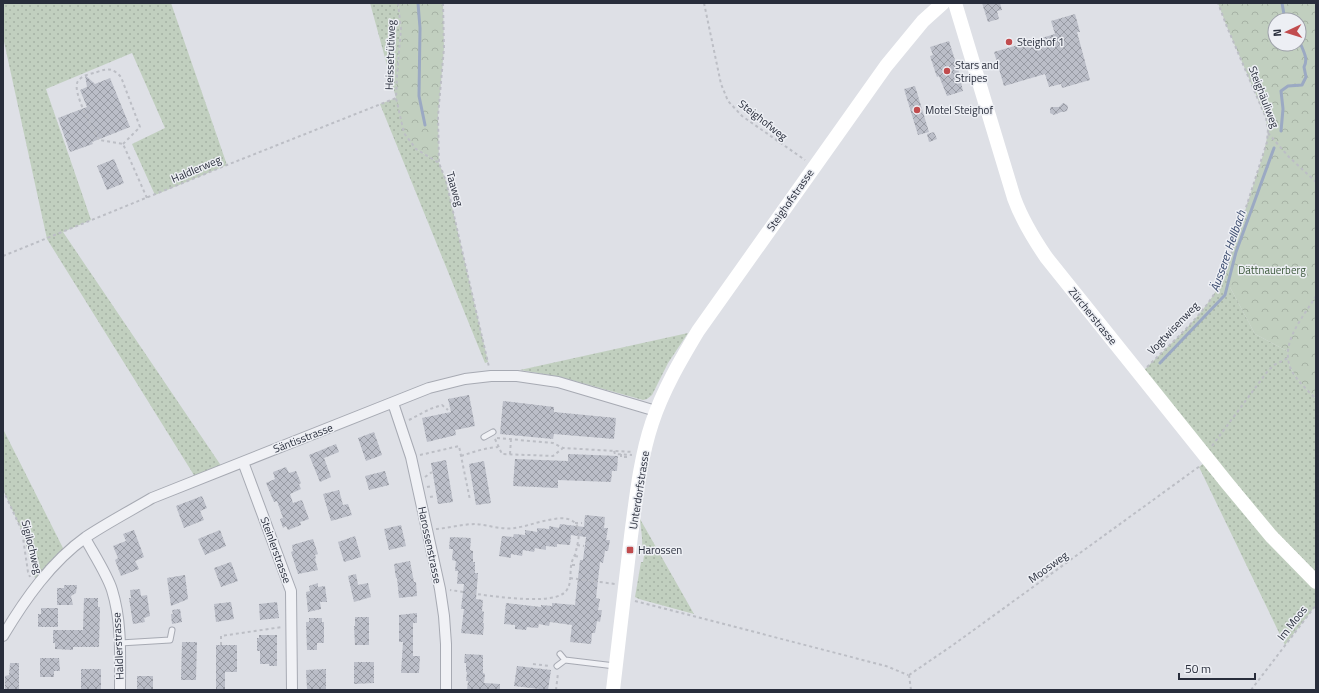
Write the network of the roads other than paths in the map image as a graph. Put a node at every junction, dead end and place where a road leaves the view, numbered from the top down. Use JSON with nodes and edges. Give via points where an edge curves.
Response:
{"nodes":[{"id":1,"x":943,"y":3,"type":"edge"},
{"id":2,"x":955,"y":3,"type":"edge"},
{"id":3,"x":393,"y":403,"type":"junction"},
{"id":4,"x":656,"y":411,"type":"junction"},
{"id":5,"x":493,"y":432,"type":"dead end"},
{"id":6,"x":484,"y":437,"type":"dead end"},
{"id":7,"x":243,"y":462,"type":"junction"},
{"id":8,"x":85,"y":538,"type":"junction"},
{"id":9,"x":1316,"y":582,"type":"edge"},
{"id":10,"x":172,"y":630,"type":"dead end"},
{"id":11,"x":3,"y":636,"type":"edge"},
{"id":12,"x":120,"y":643,"type":"junction"},
{"id":13,"x":560,"y":654,"type":"dead end"},
{"id":14,"x":565,"y":660,"type":"junction"},
{"id":15,"x":557,"y":666,"type":"dead end"},
{"id":16,"x":616,"y":666,"type":"junction"},
{"id":17,"x":120,"y":690,"type":"edge"},
{"id":18,"x":292,"y":690,"type":"edge"},
{"id":19,"x":446,"y":690,"type":"edge"},
{"id":20,"x":613,"y":690,"type":"edge"}],
"edges":[{"from":1,"to":4,"type":"street","name":"Steighofstrasse","via":[[923,21],[896,53],[698,331],[675,368]]},
{"from":2,"to":9,"type":"street","name":"Zürcherstrasse","via":[[1009,184],[1026,226],[1046,257],[1206,458],[1266,530]]},
{"from":3,"to":4,"type":"street","name":"Säntisstrasse","via":[[445,383],[491,376],[517,376],[558,382]]},
{"from":3,"to":7,"type":"street","name":"Säntisstrasse"},
{"from":3,"to":19,"type":"street","name":"Harossenstrasse","via":[[411,457],[442,601],[446,644]]},
{"from":4,"to":16,"type":"street","name":"Unterdorfstrasse","via":[[637,490]]},
{"from":5,"to":6,"type":"lane"},
{"from":7,"to":8,"type":"street","name":"Säntisstrasse","via":[[152,498]]},
{"from":7,"to":18,"type":"street","name":"Steinlerstrasse","via":[[291,592]]},
{"from":8,"to":11,"type":"street","name":"Säntisstrasse","via":[[37,585]]},
{"from":8,"to":12,"type":"street","name":"Haldlerstrasse","via":[[111,588],[118,616]]},
{"from":10,"to":12,"type":"lane","via":[[170,640]]},
{"from":12,"to":17,"type":"street","name":"Haldlerstrasse"},
{"from":13,"to":14,"type":"lane"},
{"from":14,"to":15,"type":"lane"},
{"from":14,"to":16,"type":"lane"},
{"from":16,"to":20,"type":"street","name":"Unterdorfstrasse"}]}
